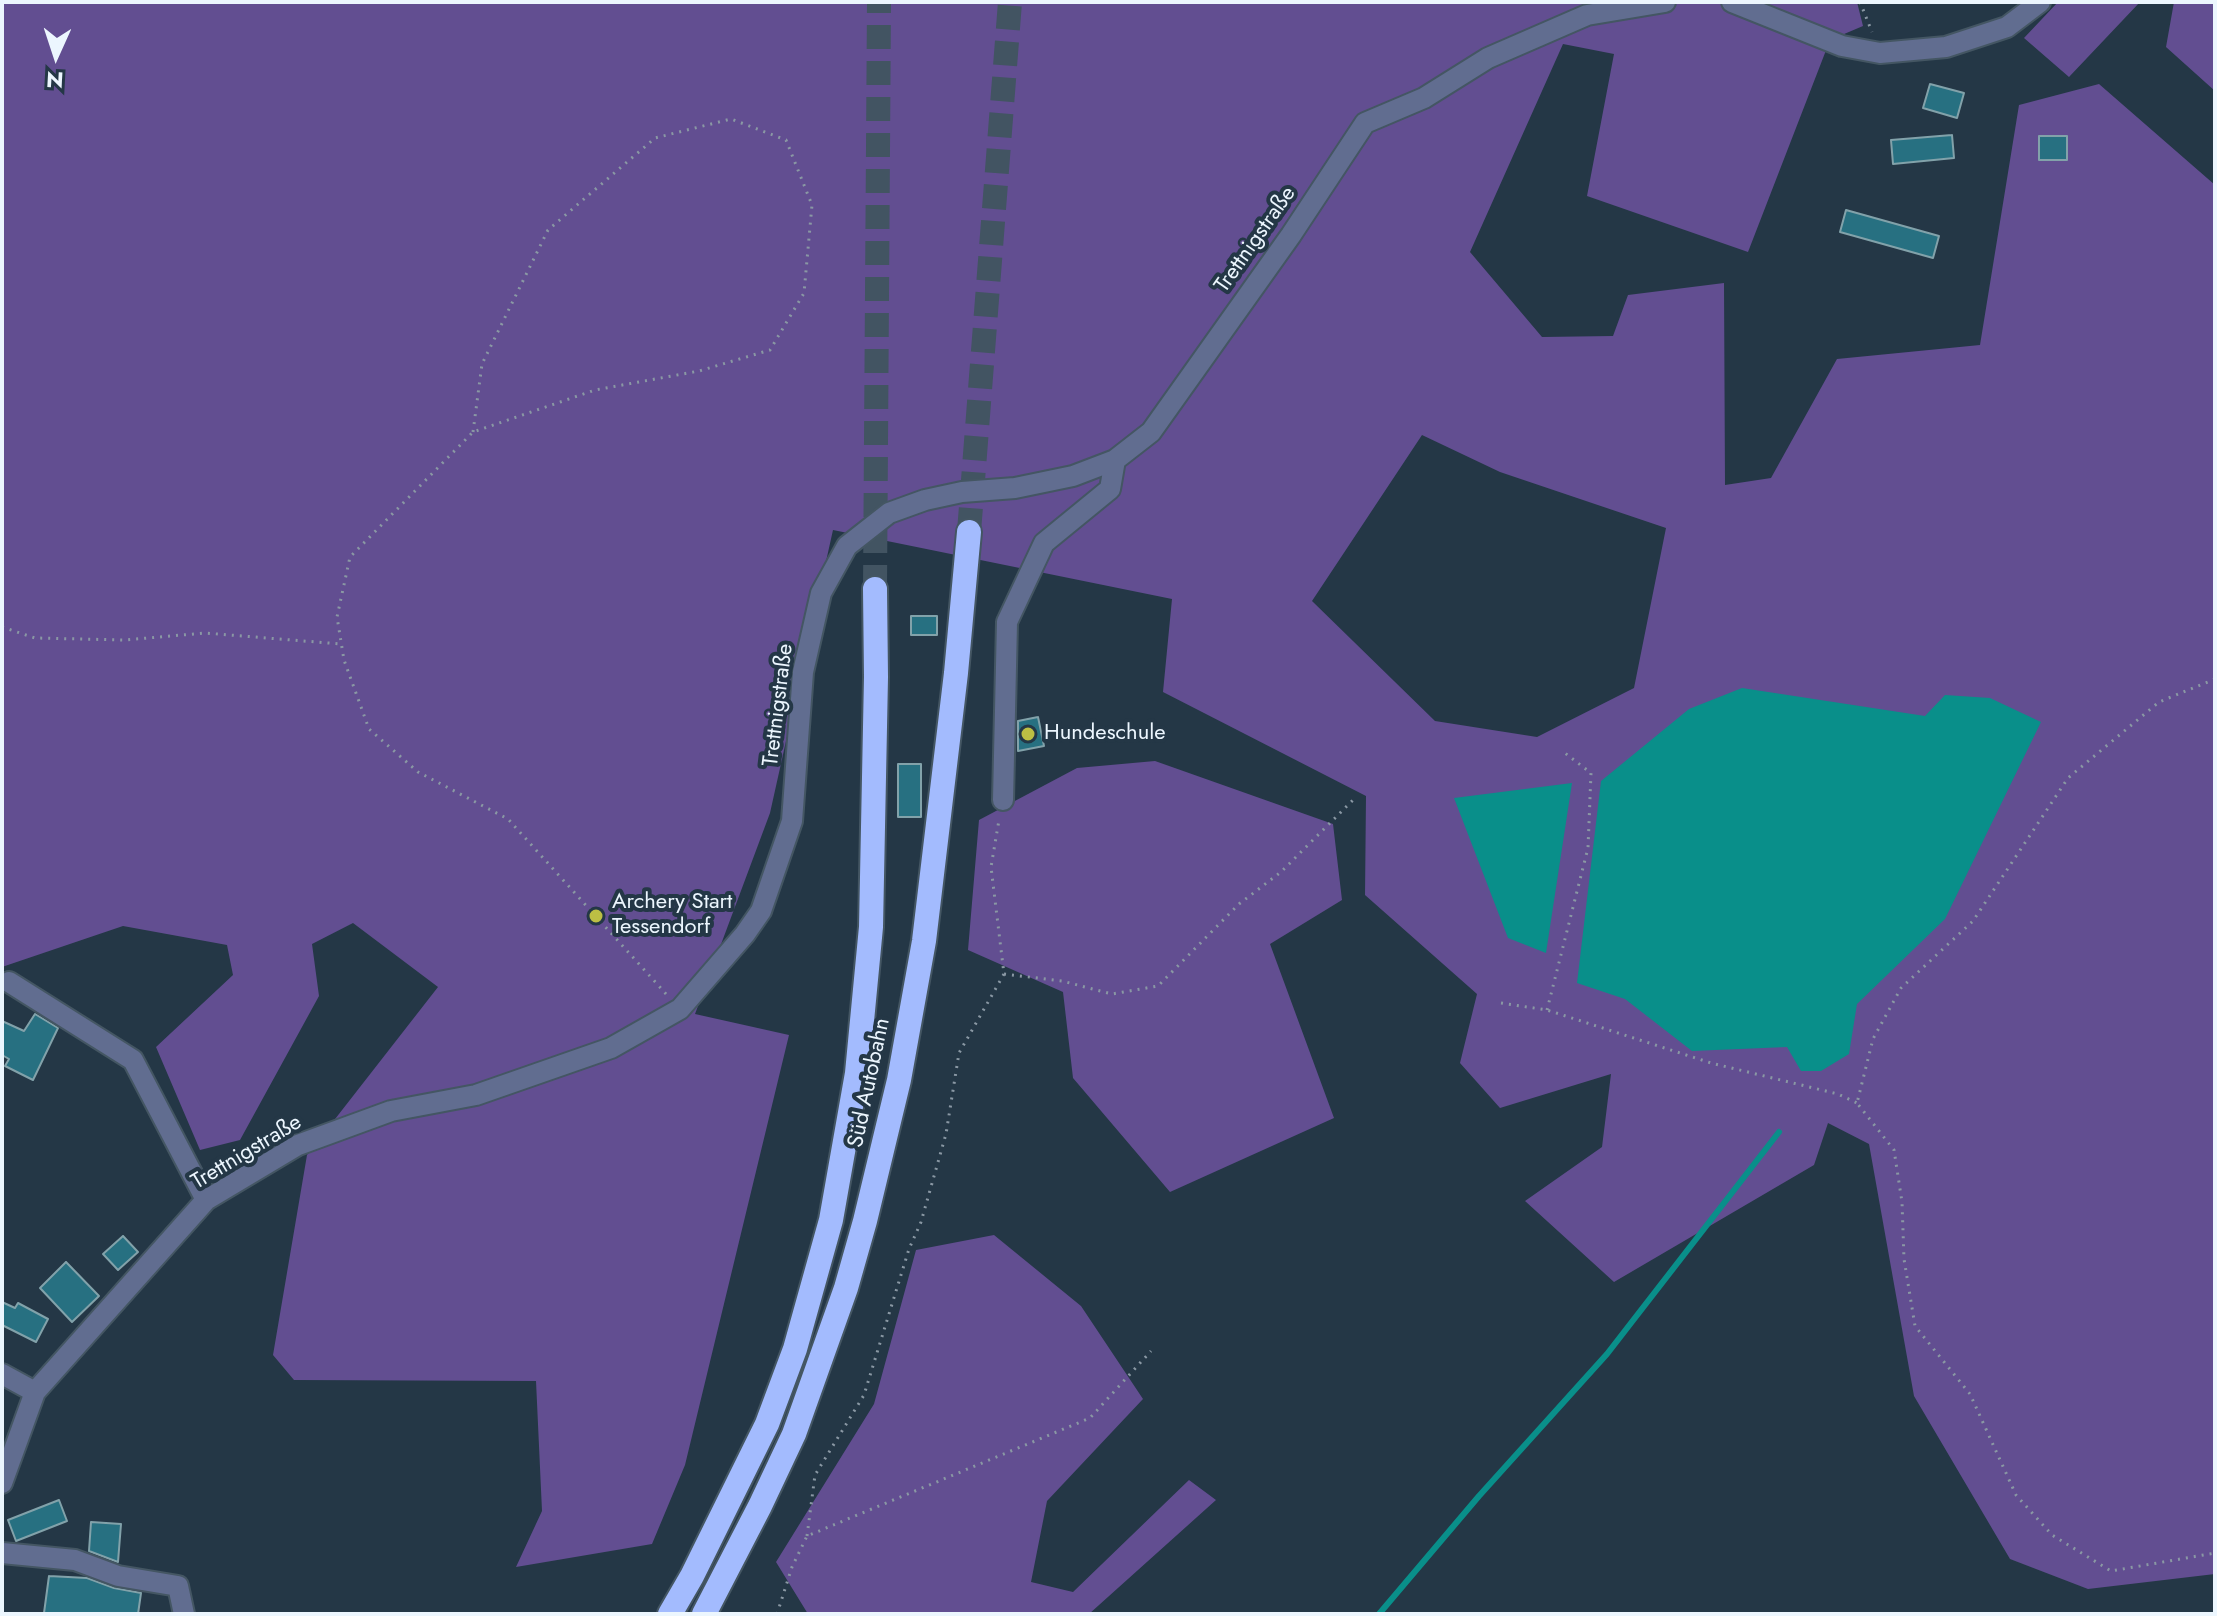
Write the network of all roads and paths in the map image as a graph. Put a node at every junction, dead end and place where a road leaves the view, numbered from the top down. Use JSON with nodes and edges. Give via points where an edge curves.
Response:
{"nodes":[{"id":1,"x":1665,"y":2,"type":"edge"},
{"id":2,"x":1732,"y":2,"type":"edge"},
{"id":3,"x":1860,"y":2,"type":"edge"},
{"id":4,"x":2040,"y":2,"type":"edge"},
{"id":5,"x":1880,"y":53,"type":"junction"},
{"id":6,"x":473,"y":432,"type":"junction"},
{"id":7,"x":1115,"y":460,"type":"junction"},
{"id":8,"x":969,"y":532,"type":"tunnel mouth"},
{"id":9,"x":875,"y":589,"type":"tunnel mouth"},
{"id":10,"x":2,"y":627,"type":"edge"},
{"id":11,"x":341,"y":644,"type":"junction"},
{"id":12,"x":2215,"y":679,"type":"edge"},
{"id":13,"x":1561,"y":750,"type":"dead end"},
{"id":14,"x":1355,"y":798,"type":"dead end"},
{"id":15,"x":1003,"y":800,"type":"joint"},
{"id":16,"x":1004,"y":974,"type":"junction"},
{"id":17,"x":9,"y":982,"type":"dead end"},
{"id":18,"x":1501,"y":1003,"type":"dead end"},
{"id":19,"x":680,"y":1009,"type":"junction"},
{"id":20,"x":1547,"y":1010,"type":"junction"},
{"id":21,"x":1857,"y":1103,"type":"junction"},
{"id":22,"x":206,"y":1200,"type":"junction"},
{"id":23,"x":1151,"y":1351,"type":"dead end"},
{"id":24,"x":2,"y":1374,"type":"edge"},
{"id":25,"x":35,"y":1392,"type":"junction"},
{"id":26,"x":2,"y":1483,"type":"edge"},
{"id":27,"x":807,"y":1536,"type":"junction"},
{"id":28,"x":2,"y":1553,"type":"edge"},
{"id":29,"x":2215,"y":1553,"type":"edge"},
{"id":30,"x":184,"y":1614,"type":"edge"},
{"id":31,"x":670,"y":1614,"type":"edge"},
{"id":32,"x":704,"y":1614,"type":"edge"},
{"id":33,"x":777,"y":1614,"type":"edge"}],
"edges":[{"from":1,"to":7,"type":"street","name":"Trettnigstraße","via":[[1587,15],[1488,58],[1424,98],[1365,123],[1151,432]]},
{"from":2,"to":5,"type":"street","via":[[1842,46]]},
{"from":3,"to":5,"type":"path"},
{"from":4,"to":5,"type":"street","via":[[2007,27],[1946,47]]},
{"from":6,"to":6,"type":"path","via":[[595,390],[699,371],[770,350],[804,293],[812,205],[786,140],[731,119],[655,138],[548,230],[482,364]]},
{"from":6,"to":11,"type":"path","via":[[350,557],[337,617]]},
{"from":7,"to":15,"type":"street","via":[[1110,489],[1044,543],[1007,622]]},
{"from":7,"to":19,"type":"street","name":"Trettnigstraße","via":[[1073,476],[925,500],[889,513],[847,546],[818,606],[803,672],[792,821],[761,911]]},
{"from":8,"to":32,"type":"highway","name":"Süd Autobahn","via":[[924,941],[899,1080],[865,1221],[794,1434]]},
{"from":9,"to":31,"type":"highway","name":"Süd Autobahn","via":[[871,927],[857,1073],[831,1220],[795,1349],[767,1424]]},
{"from":10,"to":11,"type":"path","via":[[35,638],[125,640],[205,633]]},
{"from":11,"to":19,"type":"path","via":[[369,729],[418,772],[508,819]]},
{"from":12,"to":21,"type":"path","via":[[2159,702],[2068,778],[1973,921],[1901,988],[1873,1039]]},
{"from":13,"to":20,"type":"path","via":[[1591,773],[1588,848]]},
{"from":14,"to":16,"type":"path","via":[[1158,986],[1112,994]]},
{"from":15,"to":16,"type":"path","via":[[991,867]]},
{"from":16,"to":27,"type":"path","via":[[959,1053],[946,1134],[921,1222],[864,1395],[815,1475]]},
{"from":17,"to":22,"type":"street","via":[[133,1060]]},
{"from":18,"to":20,"type":"path"},
{"from":19,"to":22,"type":"street","name":"Trettnigstraße","via":[[611,1048],[476,1095],[391,1111],[298,1145]]},
{"from":20,"to":21,"type":"path"},
{"from":21,"to":29,"type":"path","via":[[1894,1150],[1915,1326],[1970,1394],[2016,1495],[2052,1535],[2111,1571]]},
{"from":22,"to":25,"type":"street","name":"Trettnigstraße"},
{"from":23,"to":27,"type":"path","via":[[1090,1418]]},
{"from":24,"to":25,"type":"street"},
{"from":25,"to":26,"type":"street","name":"Trettnigstraße"},
{"from":27,"to":33,"type":"path"},
{"from":28,"to":30,"type":"street","via":[[75,1560],[118,1576],[178,1586]]}]}
